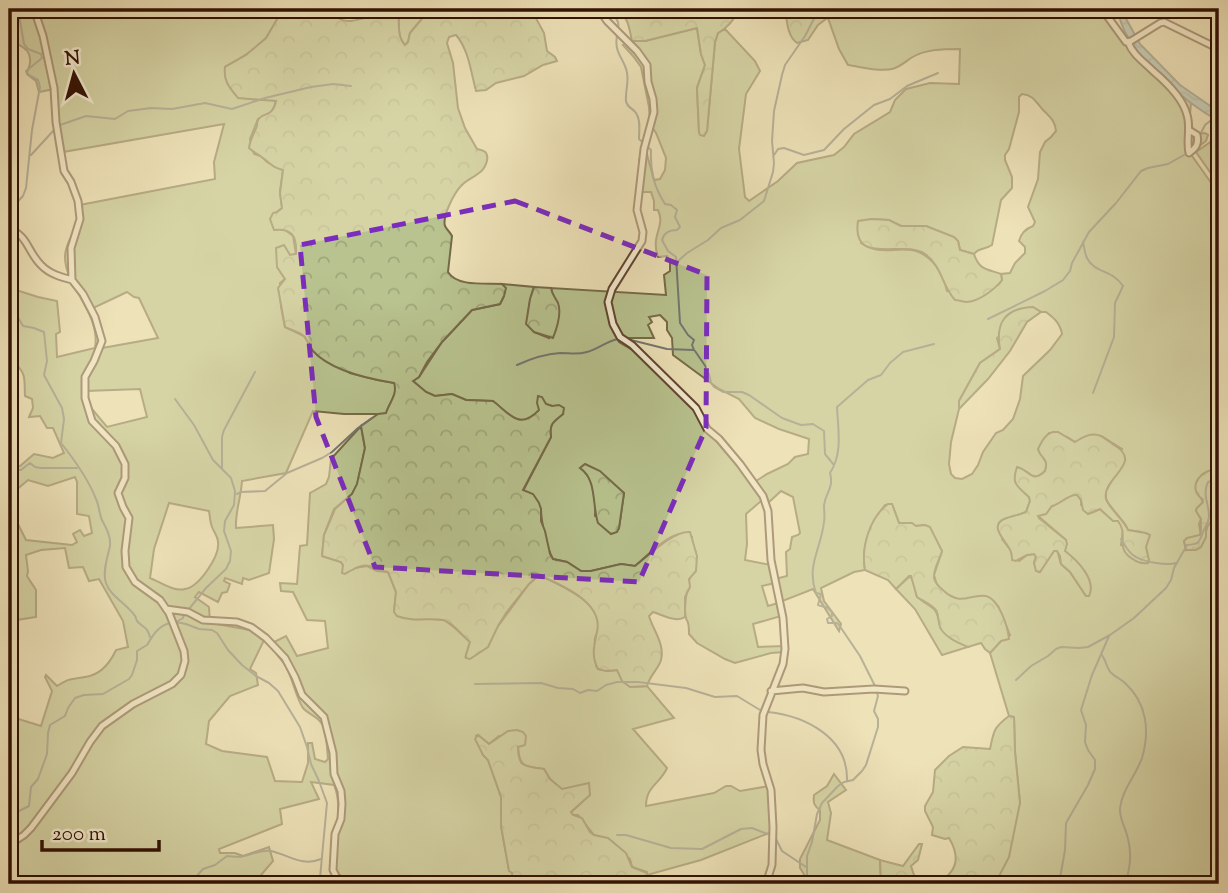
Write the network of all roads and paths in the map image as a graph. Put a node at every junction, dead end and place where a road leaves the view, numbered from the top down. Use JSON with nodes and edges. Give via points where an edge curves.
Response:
{"nodes":[{"id":1,"x":34,"y":9,"type":"edge"},
{"id":2,"x":599,"y":9,"type":"edge"},
{"id":3,"x":1102,"y":9,"type":"edge"},
{"id":4,"x":1129,"y":41,"type":"junction"},
{"id":5,"x":1219,"y":50,"type":"edge"},
{"id":6,"x":9,"y":75,"type":"edge"},
{"id":7,"x":9,"y":114,"type":"edge"},
{"id":8,"x":1189,"y":130,"type":"dead end"},
{"id":9,"x":9,"y":229,"type":"edge"},
{"id":10,"x":72,"y":280,"type":"junction"},
{"id":11,"x":166,"y":609,"type":"junction"},
{"id":12,"x":771,"y":691,"type":"junction"},
{"id":13,"x":905,"y":691,"type":"dead end"},
{"id":14,"x":9,"y":845,"type":"edge"},
{"id":15,"x":345,"y":884,"type":"edge"},
{"id":16,"x":766,"y":884,"type":"edge"}],
"edges":[{"from":1,"to":10,"type":"street","via":[[54,88],[64,170],[78,201]]},
{"from":2,"to":12,"type":"street","via":[[647,65],[654,113],[644,149],[637,210],[642,241],[612,289],[608,302],[613,324],[620,337],[696,408],[707,429],[762,496],[785,632],[783,664]]},
{"from":3,"to":4,"type":"street","via":[[1124,41]]},
{"from":4,"to":5,"type":"street","via":[[1164,22]]},
{"from":4,"to":8,"type":"street","via":[[1131,49],[1181,102]]},
{"from":6,"to":7,"type":"street","via":[[14,91]]},
{"from":9,"to":10,"type":"street","via":[[23,237],[43,267]]},
{"from":10,"to":11,"type":"street","via":[[95,317],[102,341],[85,377],[85,397],[92,421],[116,446],[125,464],[118,492],[130,518],[126,567],[135,582]]},
{"from":11,"to":14,"type":"street","via":[[184,652],[181,675],[102,726],[31,828]]},
{"from":11,"to":15,"type":"street","via":[[188,612],[203,621],[251,627],[285,658],[302,695],[324,717],[342,804],[333,870]]},
{"from":12,"to":13,"type":"street"},
{"from":12,"to":16,"type":"street","via":[[763,715],[761,750],[771,790],[773,827],[772,865]]}]}
